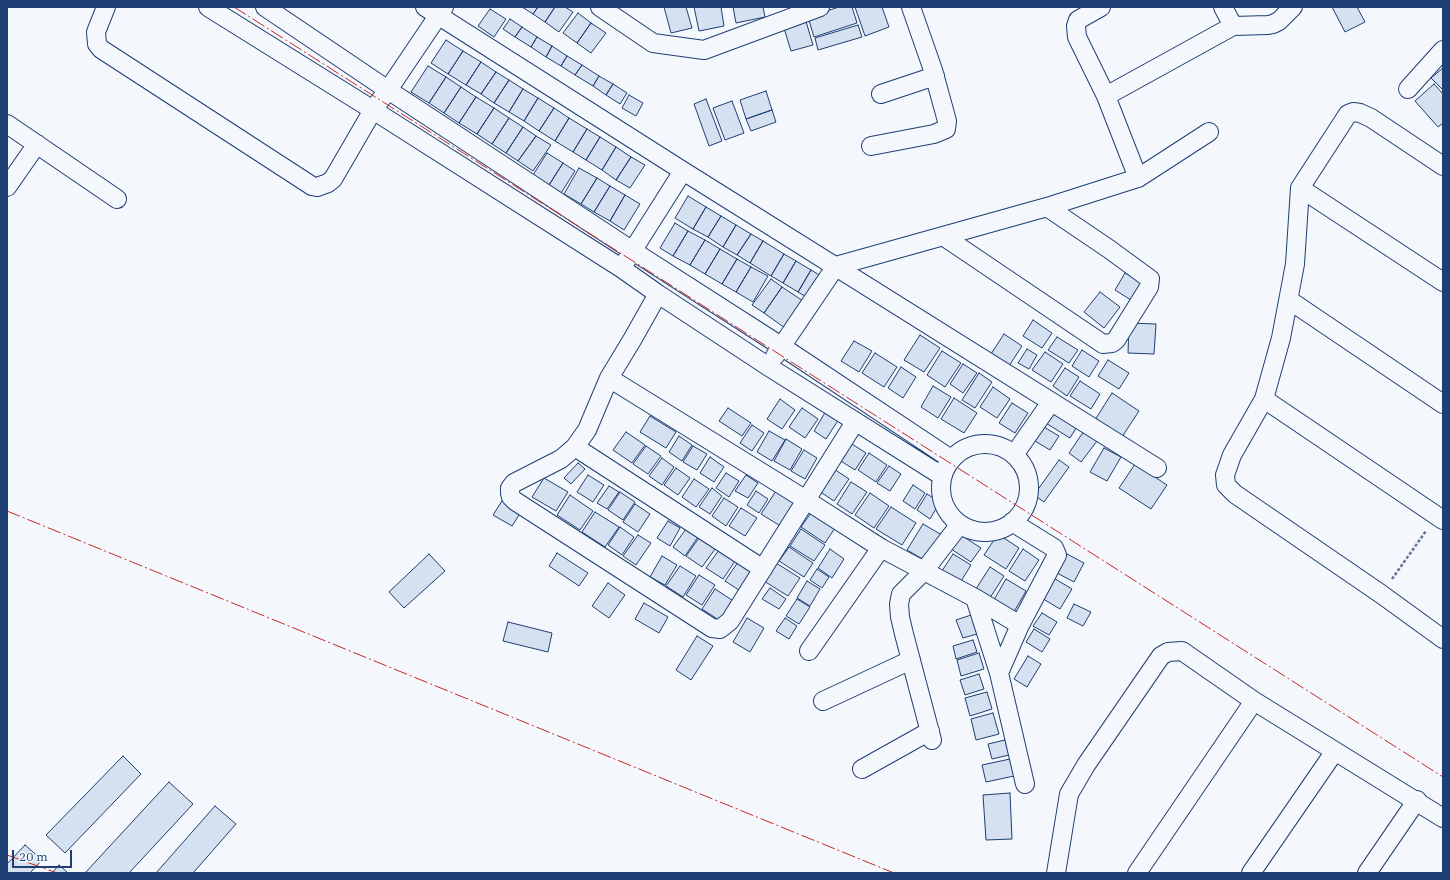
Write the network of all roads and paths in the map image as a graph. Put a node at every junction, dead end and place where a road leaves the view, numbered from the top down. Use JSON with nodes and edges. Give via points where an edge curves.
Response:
{"nodes":[{"id":1,"x":106,"y":7,"type":"edge"},
{"id":2,"x":208,"y":7,"type":"edge"},
{"id":3,"x":265,"y":7,"type":"edge"},
{"id":4,"x":600,"y":7,"type":"edge"},
{"id":5,"x":820,"y":7,"type":"edge"},
{"id":6,"x":912,"y":7,"type":"edge"},
{"id":7,"x":1101,"y":7,"type":"edge"},
{"id":8,"x":1223,"y":7,"type":"edge"},
{"id":9,"x":1293,"y":7,"type":"edge"},
{"id":10,"x":436,"y":10,"type":"edge"},
{"id":11,"x":1233,"y":26,"type":"junction"},
{"id":12,"x":1443,"y":50,"type":"edge"},
{"id":13,"x":935,"y":76,"type":"junction"},
{"id":14,"x":1408,"y":89,"type":"dead end"},
{"id":15,"x":388,"y":90,"type":"junction"},
{"id":16,"x":881,"y":94,"type":"dead end"},
{"id":17,"x":1106,"y":96,"type":"junction"},
{"id":18,"x":373,"y":110,"type":"junction"},
{"id":19,"x":7,"y":124,"type":"edge"},
{"id":20,"x":1210,"y":132,"type":"dead end"},
{"id":21,"x":37,"y":144,"type":"junction"},
{"id":22,"x":871,"y":146,"type":"dead end"},
{"id":23,"x":1441,"y":162,"type":"edge"},
{"id":24,"x":683,"y":171,"type":"junction"},
{"id":25,"x":1138,"y":178,"type":"junction"},
{"id":26,"x":7,"y":187,"type":"edge"},
{"id":27,"x":1300,"y":188,"type":"junction"},
{"id":28,"x":117,"y":199,"type":"dead end"},
{"id":29,"x":1047,"y":207,"type":"junction"},
{"id":30,"x":943,"y":236,"type":"junction"},
{"id":31,"x":633,"y":251,"type":"junction"},
{"id":32,"x":836,"y":266,"type":"junction"},
{"id":33,"x":621,"y":268,"type":"junction"},
{"id":34,"x":1443,"y":282,"type":"edge"},
{"id":35,"x":658,"y":294,"type":"junction"},
{"id":36,"x":1289,"y":300,"type":"junction"},
{"id":37,"x":781,"y":346,"type":"junction"},
{"id":38,"x":769,"y":367,"type":"junction"},
{"id":39,"x":609,"y":378,"type":"junction"},
{"id":40,"x":1264,"y":399,"type":"junction"},
{"id":41,"x":1051,"y":402,"type":"junction"},
{"id":42,"x":1443,"y":404,"type":"edge"},
{"id":43,"x":855,"y":422,"type":"junction"},
{"id":44,"x":576,"y":447,"type":"junction"},
{"id":45,"x":1014,"y":455,"type":"junction"},
{"id":46,"x":951,"y":459,"type":"junction"},
{"id":47,"x":1157,"y":468,"type":"dead end"},
{"id":48,"x":942,"y":476,"type":"junction"},
{"id":49,"x":806,"y":500,"type":"junction"},
{"id":50,"x":1440,"y":518,"type":"edge"},
{"id":51,"x":1012,"y":522,"type":"junction"},
{"id":52,"x":960,"y":524,"type":"junction"},
{"id":53,"x":880,"y":548,"type":"junction"},
{"id":54,"x":764,"y":569,"type":"junction"},
{"id":55,"x":924,"y":570,"type":"junction"},
{"id":56,"x":1381,"y":594,"type":"junction"},
{"id":57,"x":975,"y":598,"type":"junction"},
{"id":58,"x":1020,"y":625,"type":"junction"},
{"id":59,"x":1443,"y":639,"type":"edge"},
{"id":60,"x":809,"y":651,"type":"dead end"},
{"id":61,"x":911,"y":660,"type":"junction"},
{"id":62,"x":999,"y":673,"type":"junction"},
{"id":63,"x":823,"y":701,"type":"dead end"},
{"id":64,"x":1254,"y":701,"type":"junction"},
{"id":65,"x":1335,"y":751,"type":"junction"},
{"id":66,"x":862,"y":769,"type":"dead end"},
{"id":67,"x":1025,"y":784,"type":"dead end"},
{"id":68,"x":1417,"y":800,"type":"junction"},
{"id":69,"x":1443,"y":818,"type":"edge"},
{"id":70,"x":1056,"y":873,"type":"edge"},
{"id":71,"x":1137,"y":873,"type":"edge"},
{"id":72,"x":1251,"y":873,"type":"edge"},
{"id":73,"x":1367,"y":873,"type":"edge"}],
"edges":[{"from":1,"to":18,"type":"street","via":[[96,32],[97,44],[101,49],[312,186],[322,186],[332,179]]},
{"from":2,"to":18,"type":"street"},
{"from":3,"to":15,"type":"street"},
{"from":4,"to":5,"type":"street","via":[[654,43],[704,50]]},
{"from":6,"to":13,"type":"street"},
{"from":7,"to":17,"type":"street","via":[[1078,20],[1076,26],[1077,37]]},
{"from":8,"to":11,"type":"street"},
{"from":9,"to":11,"type":"street","via":[[1273,24]]},
{"from":10,"to":15,"type":"street"},
{"from":10,"to":24,"type":"street"},
{"from":11,"to":17,"type":"street"},
{"from":12,"to":14,"type":"street"},
{"from":13,"to":16,"type":"street"},
{"from":13,"to":22,"type":"street","via":[[947,121],[946,129],[934,134]]},
{"from":15,"to":18,"type":"street"},
{"from":15,"to":31,"type":"street"},
{"from":17,"to":25,"type":"street"},
{"from":18,"to":33,"type":"street"},
{"from":19,"to":21,"type":"street"},
{"from":20,"to":25,"type":"street"},
{"from":21,"to":26,"type":"street"},
{"from":21,"to":28,"type":"street"},
{"from":23,"to":27,"type":"street","via":[[1371,118],[1353,112],[1348,114]]},
{"from":24,"to":31,"type":"street"},
{"from":24,"to":32,"type":"street"},
{"from":25,"to":29,"type":"street"},
{"from":27,"to":34,"type":"street"},
{"from":27,"to":36,"type":"street","via":[[1295,264]]},
{"from":29,"to":30,"type":"street"},
{"from":29,"to":30,"type":"street","via":[[1150,279],[1150,287],[1112,343],[1103,344]]},
{"from":30,"to":32,"type":"street"},
{"from":31,"to":33,"type":"street"},
{"from":31,"to":37,"type":"street"},
{"from":32,"to":37,"type":"street"},
{"from":32,"to":41,"type":"street"},
{"from":33,"to":35,"type":"street"},
{"from":35,"to":38,"type":"street"},
{"from":35,"to":39,"type":"street"},
{"from":36,"to":40,"type":"street"},
{"from":36,"to":42,"type":"street"},
{"from":37,"to":38,"type":"street"},
{"from":37,"to":46,"type":"street"},
{"from":38,"to":43,"type":"street"},
{"from":39,"to":44,"type":"street","via":[[587,430]]},
{"from":39,"to":49,"type":"street"},
{"from":40,"to":50,"type":"street"},
{"from":40,"to":56,"type":"street","via":[[1232,455],[1225,475],[1226,485],[1235,494]]},
{"from":41,"to":45,"type":"street"},
{"from":41,"to":47,"type":"street"},
{"from":43,"to":48,"type":"street"},
{"from":43,"to":49,"type":"street"},
{"from":44,"to":54,"type":"street"},
{"from":44,"to":54,"type":"street","via":[[561,459],[514,483],[510,488],[511,497],[712,628],[720,629],[730,621]]},
{"from":45,"to":46,"type":"street","via":[[1006,448],[987,443],[967,447]]},
{"from":45,"to":51,"type":"street","via":[[1021,461],[1029,480],[1028,500],[1019,517]]},
{"from":46,"to":48,"type":"street"},
{"from":48,"to":52,"type":"street","via":[[941,496],[948,514]]},
{"from":49,"to":53,"type":"street"},
{"from":49,"to":54,"type":"street"},
{"from":50,"to":56,"type":"path"},
{"from":51,"to":52,"type":"street","via":[[1003,529],[983,533]]},
{"from":51,"to":58,"type":"street","via":[[1057,552]]},
{"from":52,"to":55,"type":"street"},
{"from":53,"to":55,"type":"street"},
{"from":53,"to":60,"type":"street"},
{"from":55,"to":57,"type":"street"},
{"from":55,"to":61,"type":"street","via":[[901,594],[899,604]]},
{"from":56,"to":59,"type":"street"},
{"from":57,"to":58,"type":"street"},
{"from":57,"to":62,"type":"street"},
{"from":58,"to":62,"type":"street"},
{"from":61,"to":63,"type":"street"},
{"from":61,"to":66,"type":"street","via":[[931,735]]},
{"from":62,"to":67,"type":"street"},
{"from":64,"to":65,"type":"street"},
{"from":64,"to":70,"type":"street","via":[[1182,651],[1168,652],[1161,656],[1069,794]]},
{"from":64,"to":71,"type":"street"},
{"from":65,"to":68,"type":"street"},
{"from":65,"to":72,"type":"street"},
{"from":68,"to":69,"type":"street"},
{"from":68,"to":73,"type":"street"}]}
